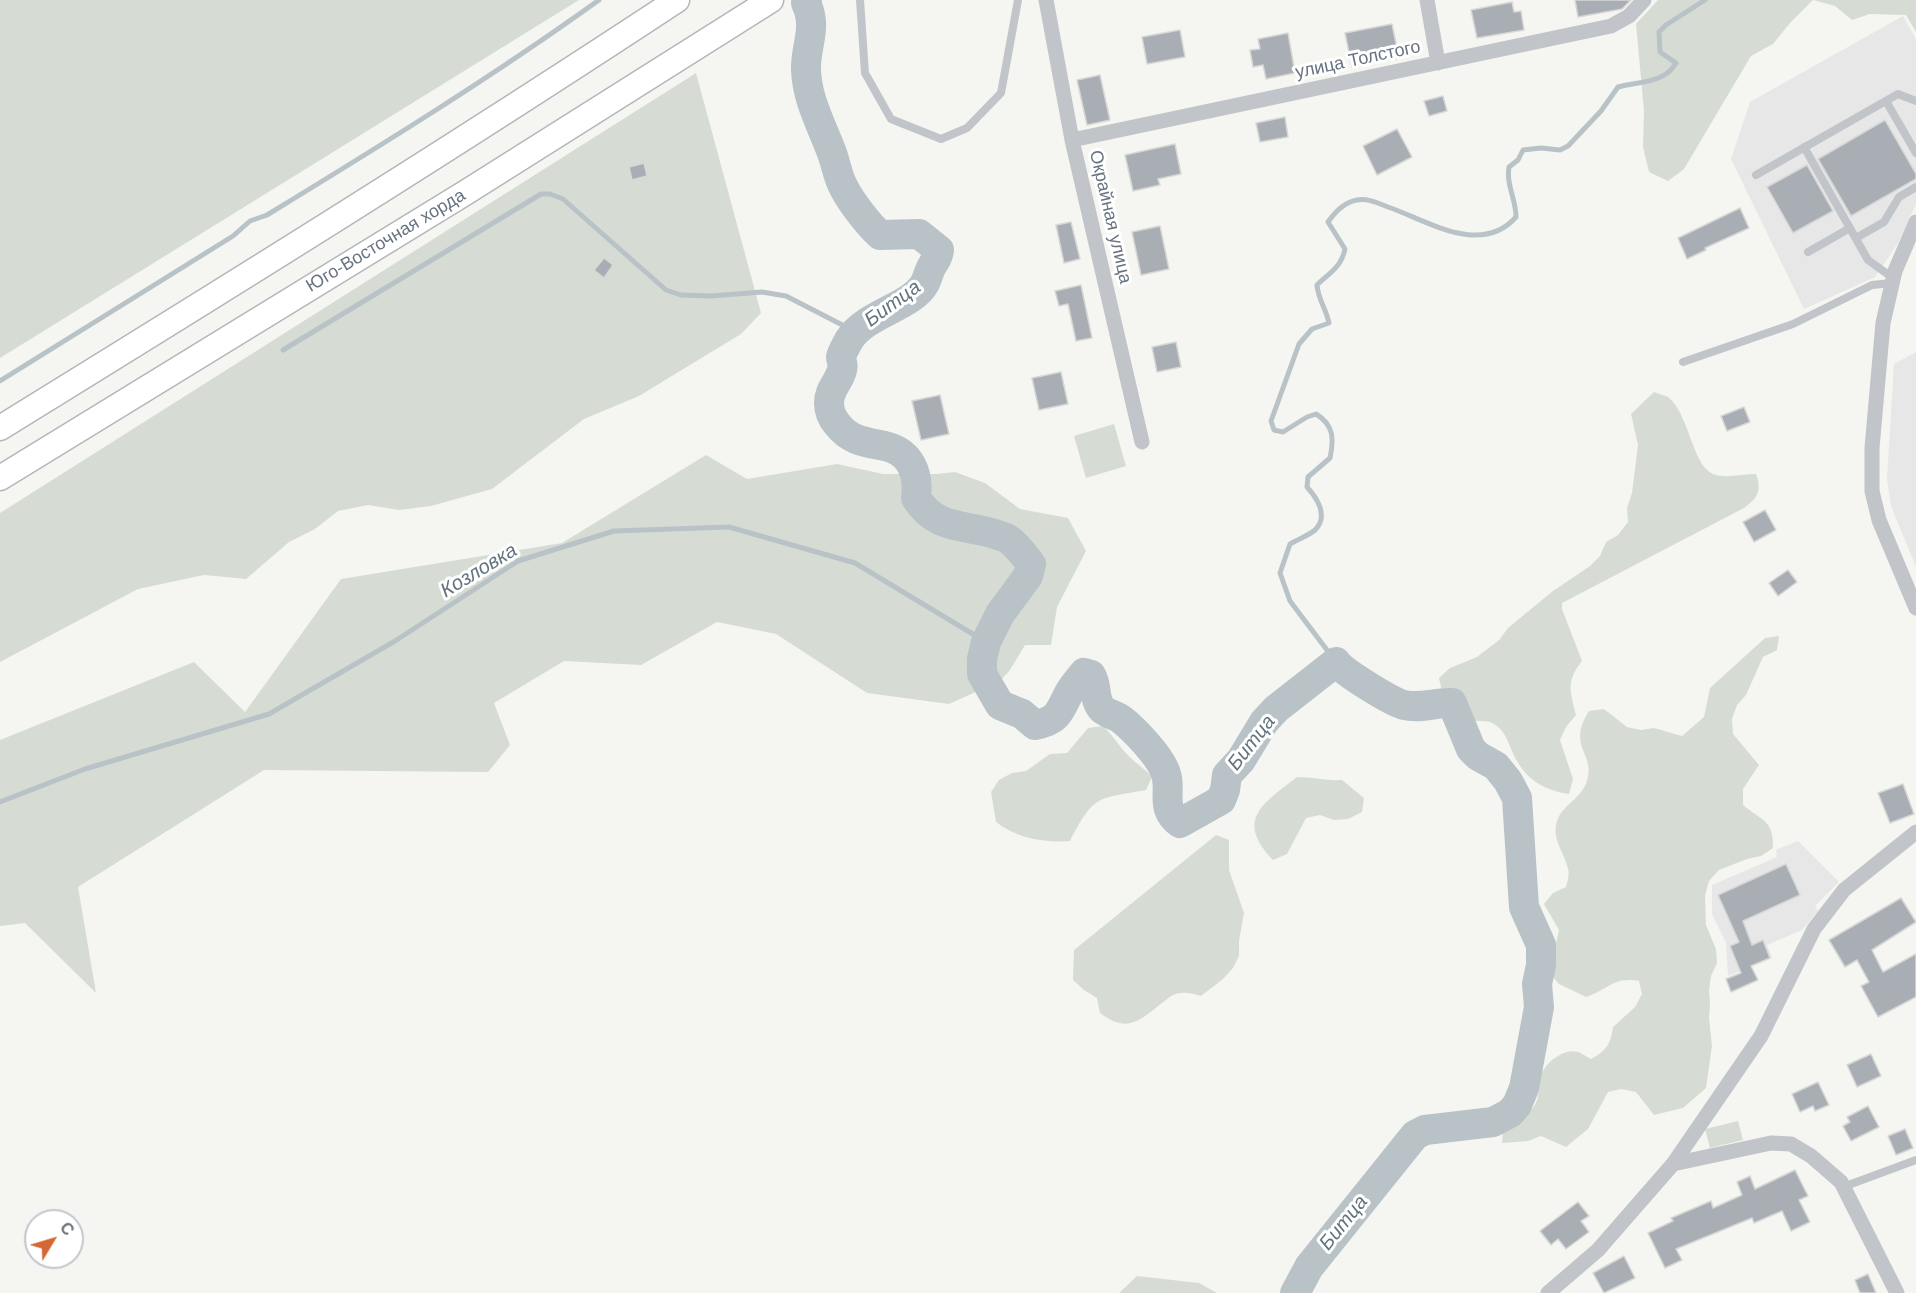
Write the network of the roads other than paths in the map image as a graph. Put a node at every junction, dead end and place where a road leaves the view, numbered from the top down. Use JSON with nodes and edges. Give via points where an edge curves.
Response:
{"nodes":[{"id":1,"x":677,"y":0,"type":"edge"},
{"id":2,"x":771,"y":0,"type":"edge"},
{"id":3,"x":860,"y":0,"type":"edge"},
{"id":4,"x":1018,"y":0,"type":"edge"},
{"id":5,"x":1046,"y":0,"type":"edge"},
{"id":6,"x":1427,"y":0,"type":"edge"},
{"id":7,"x":1644,"y":0,"type":"edge"},
{"id":8,"x":1438,"y":63,"type":"junction"},
{"id":9,"x":1886,"y":101,"type":"junction"},
{"id":10,"x":1916,"y":101,"type":"edge"},
{"id":11,"x":1072,"y":140,"type":"junction"},
{"id":12,"x":1804,"y":147,"type":"junction"},
{"id":13,"x":1916,"y":153,"type":"edge"},
{"id":14,"x":1756,"y":174,"type":"dead end"},
{"id":15,"x":1916,"y":187,"type":"edge"},
{"id":16,"x":1916,"y":222,"type":"edge"},
{"id":17,"x":1850,"y":228,"type":"junction"},
{"id":18,"x":1856,"y":238,"type":"junction"},
{"id":19,"x":1808,"y":252,"type":"dead end"},
{"id":20,"x":1893,"y":281,"type":"junction"},
{"id":21,"x":1683,"y":362,"type":"dead end"},
{"id":22,"x":0,"y":428,"type":"edge"},
{"id":23,"x":1142,"y":442,"type":"dead end"},
{"id":24,"x":0,"y":478,"type":"edge"},
{"id":25,"x":1916,"y":608,"type":"edge"},
{"id":26,"x":1916,"y":832,"type":"edge"},
{"id":27,"x":1916,"y":1160,"type":"edge"},
{"id":28,"x":1673,"y":1164,"type":"junction"},
{"id":29,"x":1844,"y":1187,"type":"junction"},
{"id":30,"x":1548,"y":1293,"type":"edge"},
{"id":31,"x":1898,"y":1293,"type":"edge"}],
"edges":[{"from":1,"to":22,"type":"main road","via":[[544,88]]},
{"from":2,"to":24,"type":"main road","name":"Юго-Восточная хорда"},
{"from":3,"to":4,"type":"lane","via":[[865,73],[891,119],[941,139],[968,128],[1000,93]]},
{"from":5,"to":11,"type":"street","name":"Окрайная улица"},
{"from":6,"to":8,"type":"street"},
{"from":7,"to":8,"type":"street","name":"улица Толстого","via":[[1629,16],[1611,26]]},
{"from":8,"to":11,"type":"street","name":"улица Толстого"},
{"from":9,"to":10,"type":"lane","via":[[1898,94]]},
{"from":9,"to":12,"type":"lane"},
{"from":9,"to":13,"type":"lane"},
{"from":11,"to":23,"type":"street","name":"Окрайная улица"},
{"from":12,"to":14,"type":"lane"},
{"from":12,"to":17,"type":"lane"},
{"from":15,"to":18,"type":"lane","via":[[1899,196],[1884,222]]},
{"from":16,"to":20,"type":"street"},
{"from":17,"to":18,"type":"lane"},
{"from":17,"to":19,"type":"lane"},
{"from":18,"to":20,"type":"lane","via":[[1868,260]]},
{"from":20,"to":21,"type":"lane","via":[[1872,285],[1793,324]]},
{"from":20,"to":25,"type":"street","via":[[1883,323],[1872,490],[1879,520]]},
{"from":26,"to":28,"type":"street","via":[[1844,890],[1814,929],[1761,1036]]},
{"from":27,"to":29,"type":"lane"},
{"from":28,"to":29,"type":"street","via":[[1771,1143],[1791,1144]]},
{"from":28,"to":30,"type":"street","via":[[1598,1250]]},
{"from":29,"to":31,"type":"street"}]}
